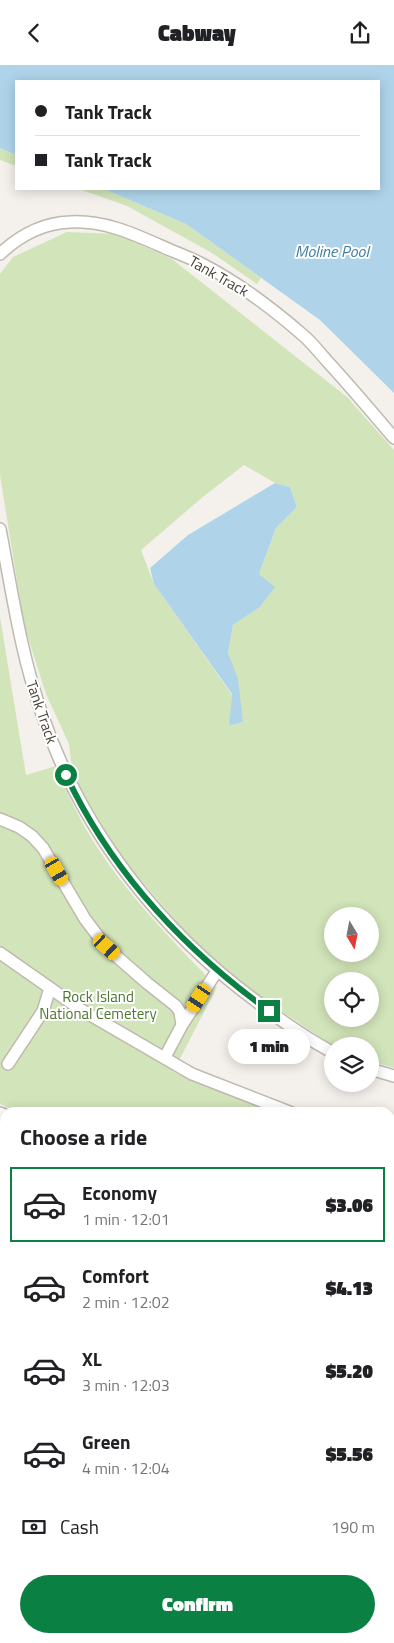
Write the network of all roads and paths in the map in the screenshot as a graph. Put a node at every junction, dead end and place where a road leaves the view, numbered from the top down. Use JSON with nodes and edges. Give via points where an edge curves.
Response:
{"nodes":[{"id":1,"x":0,"y":255,"type":"edge"},
{"id":2,"x":394,"y":438,"type":"edge"},
{"id":3,"x":0,"y":529,"type":"edge"},
{"id":4,"x":0,"y":819,"type":"edge"},
{"id":5,"x":0,"y":953,"type":"edge"},
{"id":6,"x":217,"y":971,"type":"junction"},
{"id":7,"x":50,"y":988,"type":"junction"},
{"id":8,"x":182,"y":1025,"type":"junction"},
{"id":9,"x":324,"y":1047,"type":"edge"},
{"id":10,"x":165,"y":1057,"type":"junction"},
{"id":11,"x":8,"y":1065,"type":"dead end"},
{"id":12,"x":379,"y":1072,"type":"edge"},
{"id":13,"x":394,"y":1076,"type":"edge"},
{"id":14,"x":277,"y":1107,"type":"edge"}],
"edges":[{"from":1,"to":2,"type":"street","name":"Tank Track","via":[[16,240],[31,232],[56,224],[87,222],[146,239],[203,265],[245,290],[305,337]]},
{"from":3,"to":6,"type":"street","name":"Tank Track","via":[[33,688],[74,791],[121,866],[150,903]]},
{"from":4,"to":8,"type":"street","via":[[32,836],[107,947],[176,1006]]},
{"from":5,"to":7,"type":"street"},
{"from":6,"to":8,"type":"street"},
{"from":6,"to":9,"type":"street","name":"Tank Track"},
{"from":7,"to":10,"type":"street","via":[[80,1009]]},
{"from":7,"to":11,"type":"street","via":[[43,1011]]},
{"from":8,"to":10,"type":"street"},
{"from":10,"to":14,"type":"street","via":[[192,1074]]},
{"from":12,"to":13,"type":"street"}]}
